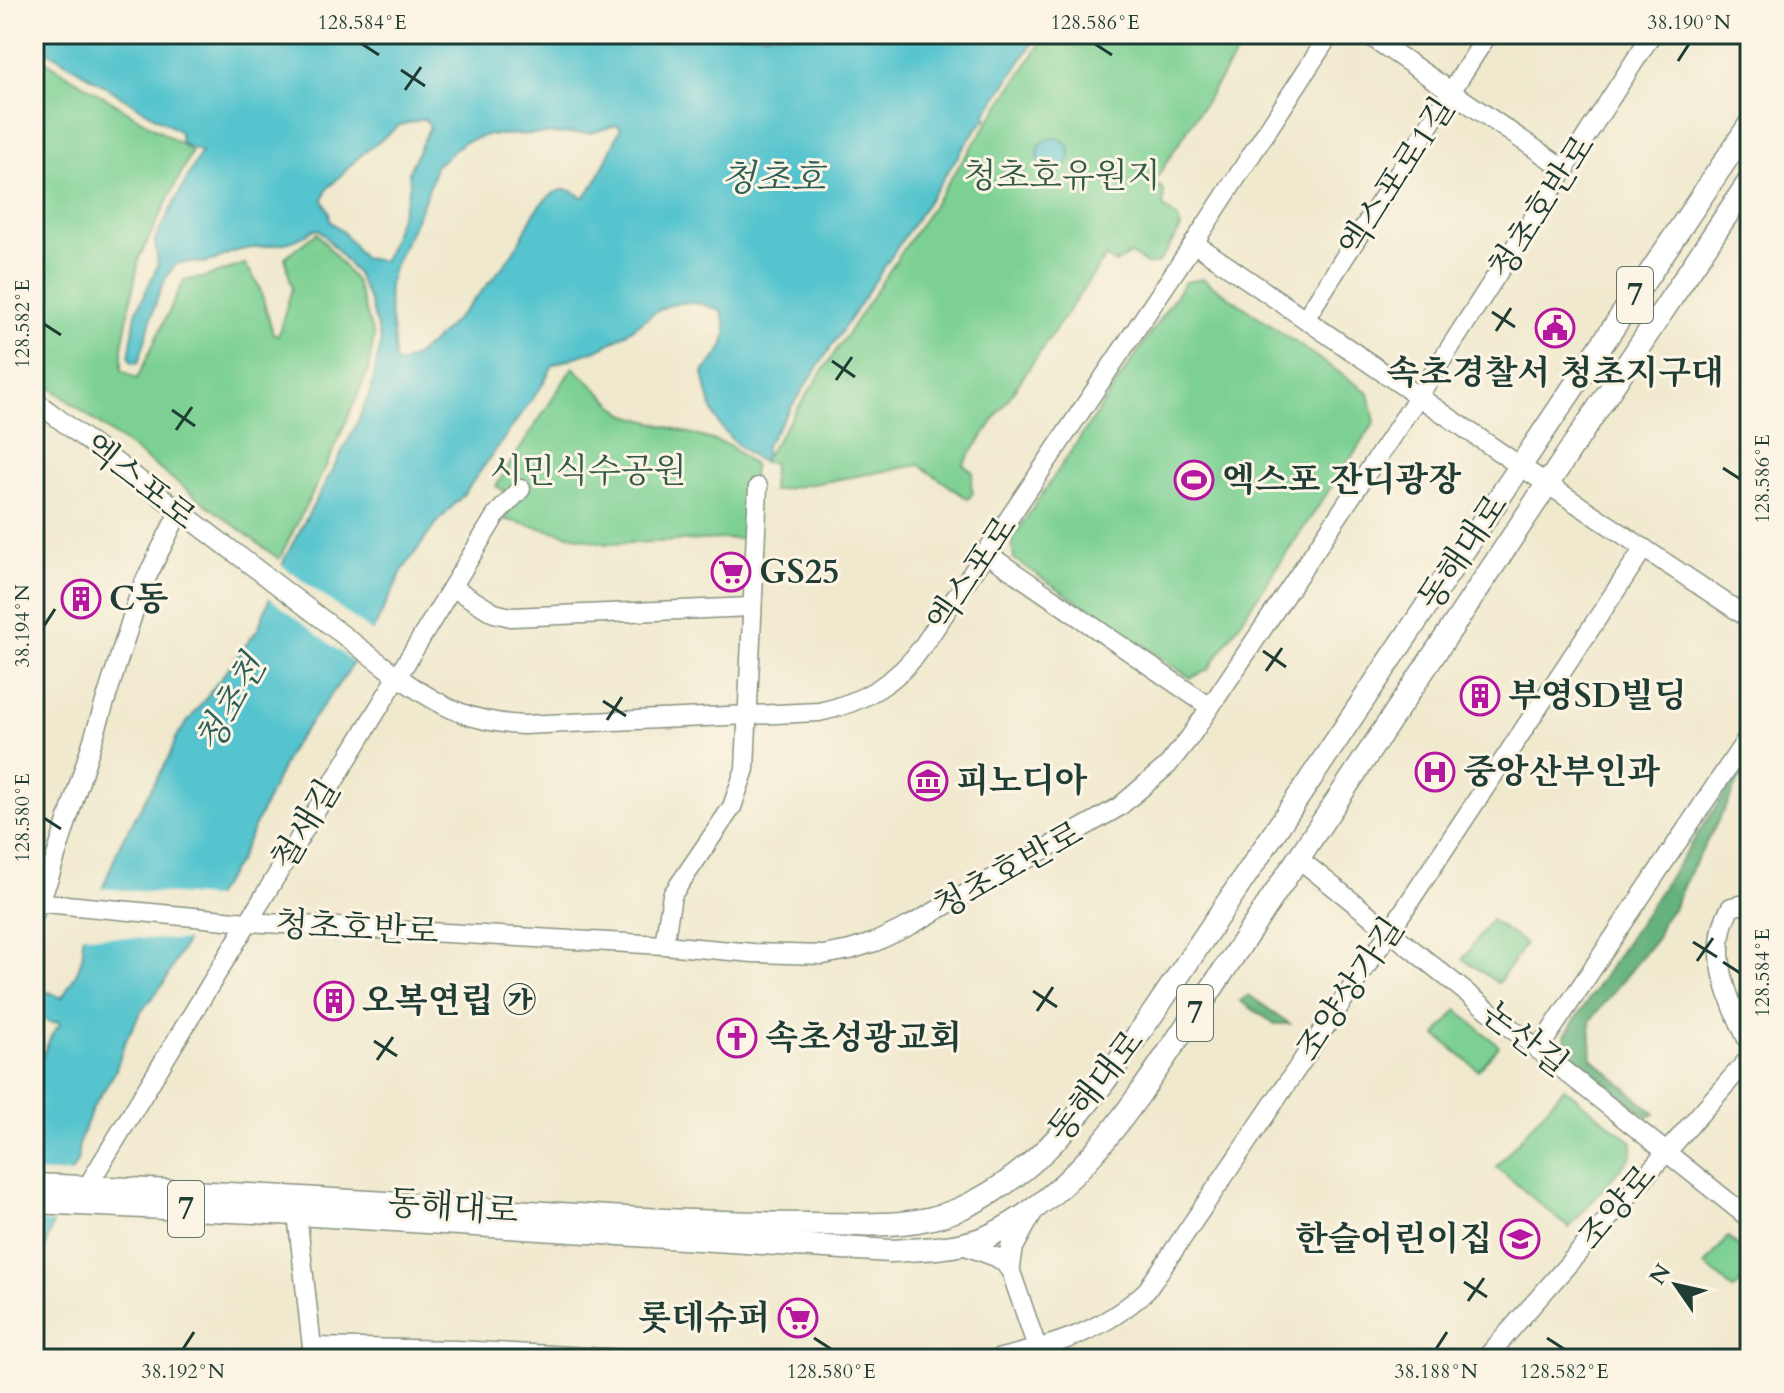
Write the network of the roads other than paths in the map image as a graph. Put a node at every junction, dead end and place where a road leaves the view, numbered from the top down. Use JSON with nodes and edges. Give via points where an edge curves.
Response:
{"nodes":[{"id":1,"x":1330,"y":34,"type":"edge"},
{"id":2,"x":1367,"y":34,"type":"edge"},
{"id":3,"x":1488,"y":34,"type":"edge"},
{"id":4,"x":1652,"y":34,"type":"edge"},
{"id":5,"x":1451,"y":92,"type":"junction"},
{"id":6,"x":1750,"y":124,"type":"edge"},
{"id":7,"x":1566,"y":170,"type":"junction"},
{"id":8,"x":1750,"y":180,"type":"edge"},
{"id":9,"x":1194,"y":243,"type":"junction"},
{"id":10,"x":1305,"y":319,"type":"junction"},
{"id":11,"x":1418,"y":397,"type":"junction"},
{"id":12,"x":34,"y":400,"type":"edge"},
{"id":13,"x":1520,"y":466,"type":"junction"},
{"id":14,"x":1547,"y":484,"type":"junction"},
{"id":15,"x":758,"y":487,"type":"dead end"},
{"id":16,"x":521,"y":489,"type":"dead end"},
{"id":17,"x":179,"y":512,"type":"junction"},
{"id":18,"x":1644,"y":548,"type":"junction"},
{"id":19,"x":986,"y":553,"type":"junction"},
{"id":20,"x":452,"y":587,"type":"junction"},
{"id":21,"x":752,"y":607,"type":"junction"},
{"id":22,"x":1750,"y":619,"type":"edge"},
{"id":23,"x":397,"y":676,"type":"junction"},
{"id":24,"x":1210,"y":707,"type":"junction"},
{"id":25,"x":748,"y":715,"type":"junction"},
{"id":26,"x":1750,"y":734,"type":"edge"},
{"id":27,"x":1299,"y":859,"type":"junction"},
{"id":28,"x":1750,"y":903,"type":"edge"},
{"id":29,"x":35,"y":907,"type":"edge"},
{"id":30,"x":247,"y":922,"type":"junction"},
{"id":31,"x":1390,"y":931,"type":"junction"},
{"id":32,"x":664,"y":945,"type":"junction"},
{"id":33,"x":1750,"y":1045,"type":"edge"},
{"id":34,"x":1538,"y":1050,"type":"junction"},
{"id":35,"x":1750,"y":1057,"type":"edge"},
{"id":36,"x":1667,"y":1151,"type":"junction"},
{"id":37,"x":34,"y":1185,"type":"edge"},
{"id":38,"x":81,"y":1193,"type":"junction"},
{"id":39,"x":34,"y":1202,"type":"edge"},
{"id":40,"x":1036,"y":1205,"type":"junction"},
{"id":41,"x":297,"y":1206,"type":"junction"},
{"id":42,"x":1750,"y":1219,"type":"edge"},
{"id":43,"x":959,"y":1244,"type":"junction"},
{"id":44,"x":1009,"y":1266,"type":"junction"},
{"id":45,"x":313,"y":1353,"type":"edge"},
{"id":46,"x":1039,"y":1354,"type":"edge"},
{"id":47,"x":627,"y":1359,"type":"edge"},
{"id":48,"x":997,"y":1359,"type":"edge"},
{"id":49,"x":1485,"y":1359,"type":"edge"}],
"edges":[{"from":1,"to":9,"type":"street","name":"엑스포로"},
{"from":2,"to":5,"type":"street"},
{"from":3,"to":5,"type":"street","name":"엑스포로1길"},
{"from":4,"to":7,"type":"street","name":"청초호반로"},
{"from":5,"to":7,"type":"street"},
{"from":5,"to":10,"type":"street","name":"엑스포로1길"},
{"from":6,"to":13,"type":"main road","name":"동해대로","number":"7"},
{"from":7,"to":11,"type":"street","name":"청초호반로"},
{"from":8,"to":14,"type":"main road","name":"동해대로","number":"7"},
{"from":9,"to":10,"type":"street"},
{"from":9,"to":19,"type":"street","name":"엑스포로"},
{"from":10,"to":11,"type":"street"},
{"from":11,"to":13,"type":"street"},
{"from":11,"to":24,"type":"street","name":"청초호반로"},
{"from":12,"to":17,"type":"street","name":"엑스포로"},
{"from":13,"to":14,"type":"street"},
{"from":13,"to":41,"type":"main road","name":"동해대로","number":"7","via":[[1156,1009],[1068,1128],[998,1189],[912,1224],[705,1223]]},
{"from":14,"to":18,"type":"street"},
{"from":14,"to":27,"type":"main road","name":"동해대로","number":"7"},
{"from":15,"to":21,"type":"street"},
{"from":16,"to":20,"type":"street","name":"철새길","via":[[496,515]]},
{"from":17,"to":23,"type":"street","name":"엑스포로"},
{"from":17,"to":29,"type":"street","via":[[141,589],[49,878]]},
{"from":18,"to":22,"type":"street"},
{"from":18,"to":31,"type":"street","name":"조양상가길"},
{"from":19,"to":24,"type":"street"},
{"from":19,"to":25,"type":"street","name":"엑스포로","via":[[915,658],[883,687],[819,712]]},
{"from":20,"to":21,"type":"street","via":[[494,613],[511,617]]},
{"from":20,"to":23,"type":"street","name":"철새길"},
{"from":21,"to":25,"type":"street"},
{"from":23,"to":25,"type":"street","name":"엑스포로","via":[[450,711],[501,724]]},
{"from":23,"to":30,"type":"street","name":"철새길"},
{"from":24,"to":32,"type":"street","name":"청초호반로","via":[[1168,765],[1119,807],[875,942],[823,955]]},
{"from":25,"to":32,"type":"street","via":[[740,789],[672,895]]},
{"from":26,"to":34,"type":"street"},
{"from":27,"to":31,"type":"street","name":"논산길"},
{"from":27,"to":40,"type":"main road","name":"동해대로","number":"7","via":[[1115,1126],[1088,1160]]},
{"from":28,"to":33,"type":"street","via":[[1731,907],[1722,922],[1721,969]]},
{"from":29,"to":30,"type":"street","name":"청초호반로"},
{"from":30,"to":32,"type":"street","name":"청초호반로"},
{"from":30,"to":38,"type":"street","name":"철새길"},
{"from":31,"to":34,"type":"street","name":"논산길"},
{"from":31,"to":46,"type":"street","name":"조양상가길","via":[[1147,1290],[1099,1327]]},
{"from":34,"to":36,"type":"street","name":"논산길"},
{"from":35,"to":36,"type":"street","name":"조양로"},
{"from":36,"to":42,"type":"street","name":"논산길"},
{"from":36,"to":49,"type":"street","name":"조양로"},
{"from":37,"to":38,"type":"main road","number":"7"},
{"from":38,"to":39,"type":"main road","number":"7"},
{"from":38,"to":41,"type":"main road","name":"동해대로","number":"7"},
{"from":40,"to":43,"type":"main road","name":"동해대로","number":"7","via":[[991,1235]]},
{"from":40,"to":44,"type":"main road","via":[[1012,1247]]},
{"from":41,"to":43,"type":"main road","name":"동해대로","number":"7","via":[[853,1250]]},
{"from":41,"to":45,"type":"street"},
{"from":43,"to":44,"type":"street"},
{"from":44,"to":46,"type":"street"},
{"from":45,"to":47,"type":"street","via":[[467,1351]]},
{"from":46,"to":48,"type":"street","name":"조양상가길"}]}
